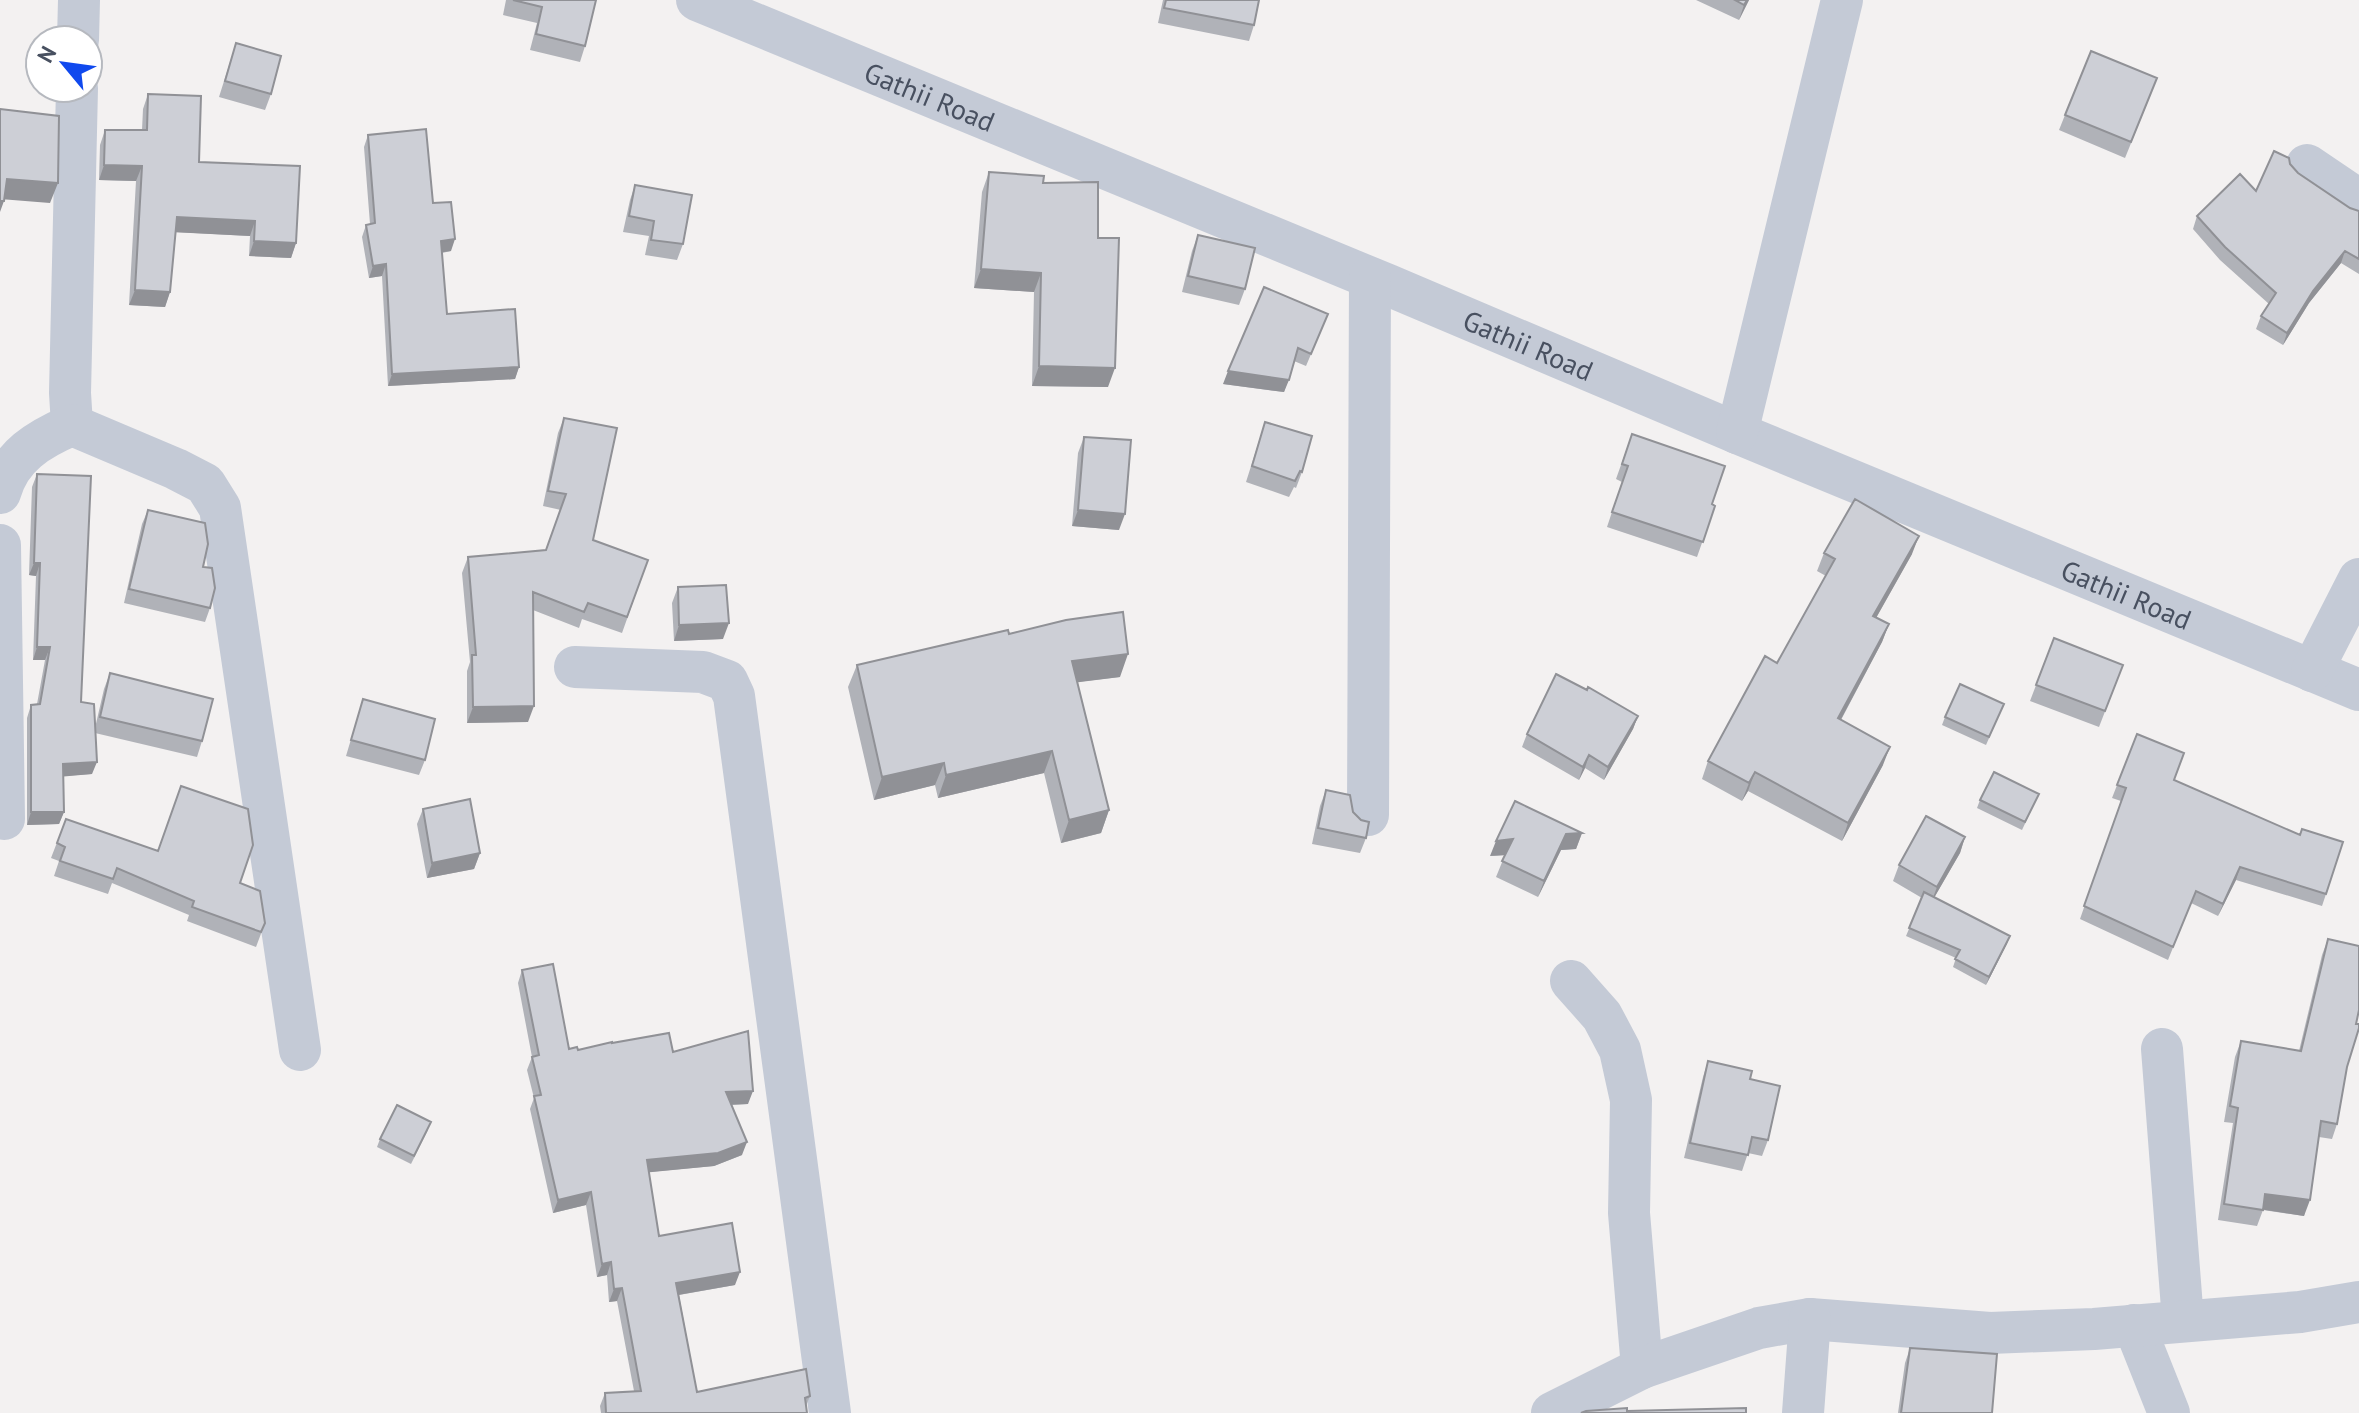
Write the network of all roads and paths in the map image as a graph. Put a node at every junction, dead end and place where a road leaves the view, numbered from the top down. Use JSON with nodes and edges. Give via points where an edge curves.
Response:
{"nodes":[{"id":1,"x":79,"y":0,"type":"edge"},
{"id":2,"x":697,"y":0,"type":"edge"},
{"id":3,"x":1842,"y":0,"type":"edge"},
{"id":4,"x":78,"y":24,"type":"edge"},
{"id":5,"x":77,"y":104,"type":"edge"},
{"id":6,"x":2307,"y":165,"type":"dead end"},
{"id":7,"x":2359,"y":200,"type":"edge"},
{"id":8,"x":1370,"y":278,"type":"junction"},
{"id":9,"x":72,"y":425,"type":"junction"},
{"id":10,"x":1737,"y":433,"type":"junction"},
{"id":11,"x":0,"y":493,"type":"edge"},
{"id":12,"x":0,"y":545,"type":"edge"},
{"id":13,"x":2359,"y":579,"type":"edge"},
{"id":14,"x":575,"y":667,"type":"dead end"},
{"id":15,"x":2312,"y":671,"type":"junction"},
{"id":16,"x":2359,"y":690,"type":"edge"},
{"id":17,"x":1368,"y":815,"type":"dead end"},
{"id":18,"x":4,"y":819,"type":"dead end"},
{"id":19,"x":1571,"y":981,"type":"dead end"},
{"id":20,"x":2162,"y":1049,"type":"dead end"},
{"id":21,"x":300,"y":1050,"type":"dead end"},
{"id":22,"x":2359,"y":1302,"type":"edge"},
{"id":23,"x":1810,"y":1319,"type":"junction"},
{"id":24,"x":2183,"y":1321,"type":"junction"},
{"id":25,"x":2134,"y":1325,"type":"junction"},
{"id":26,"x":1642,"y":1368,"type":"junction"},
{"id":27,"x":830,"y":1413,"type":"edge"},
{"id":28,"x":1552,"y":1413,"type":"edge"},
{"id":29,"x":1803,"y":1413,"type":"edge"},
{"id":30,"x":2169,"y":1413,"type":"edge"}],
"edges":[{"from":1,"to":4,"type":"street"},
{"from":2,"to":8,"type":"street","name":"Gathii Road"},
{"from":3,"to":10,"type":"street"},
{"from":5,"to":9,"type":"street"},
{"from":6,"to":7,"type":"street"},
{"from":8,"to":10,"type":"street","name":"Gathii Road"},
{"from":8,"to":17,"type":"street"},
{"from":9,"to":11,"type":"street","via":[[45,436],[19,456]]},
{"from":9,"to":21,"type":"street","via":[[205,484],[220,508]]},
{"from":10,"to":15,"type":"street","name":"Gathii Road"},
{"from":12,"to":18,"type":"street"},
{"from":13,"to":15,"type":"street"},
{"from":14,"to":27,"type":"street","via":[[703,672],[727,681],[734,696]]},
{"from":15,"to":16,"type":"street","name":"Gathii Road"},
{"from":19,"to":26,"type":"street","via":[[1602,1016],[1620,1050],[1631,1100],[1629,1213]]},
{"from":20,"to":24,"type":"street"},
{"from":22,"to":24,"type":"street"},
{"from":23,"to":25,"type":"street","via":[[1990,1333]]},
{"from":23,"to":26,"type":"street","via":[[1759,1328]]},
{"from":23,"to":29,"type":"street"},
{"from":24,"to":25,"type":"street"},
{"from":25,"to":30,"type":"street"},
{"from":26,"to":28,"type":"street"}]}
